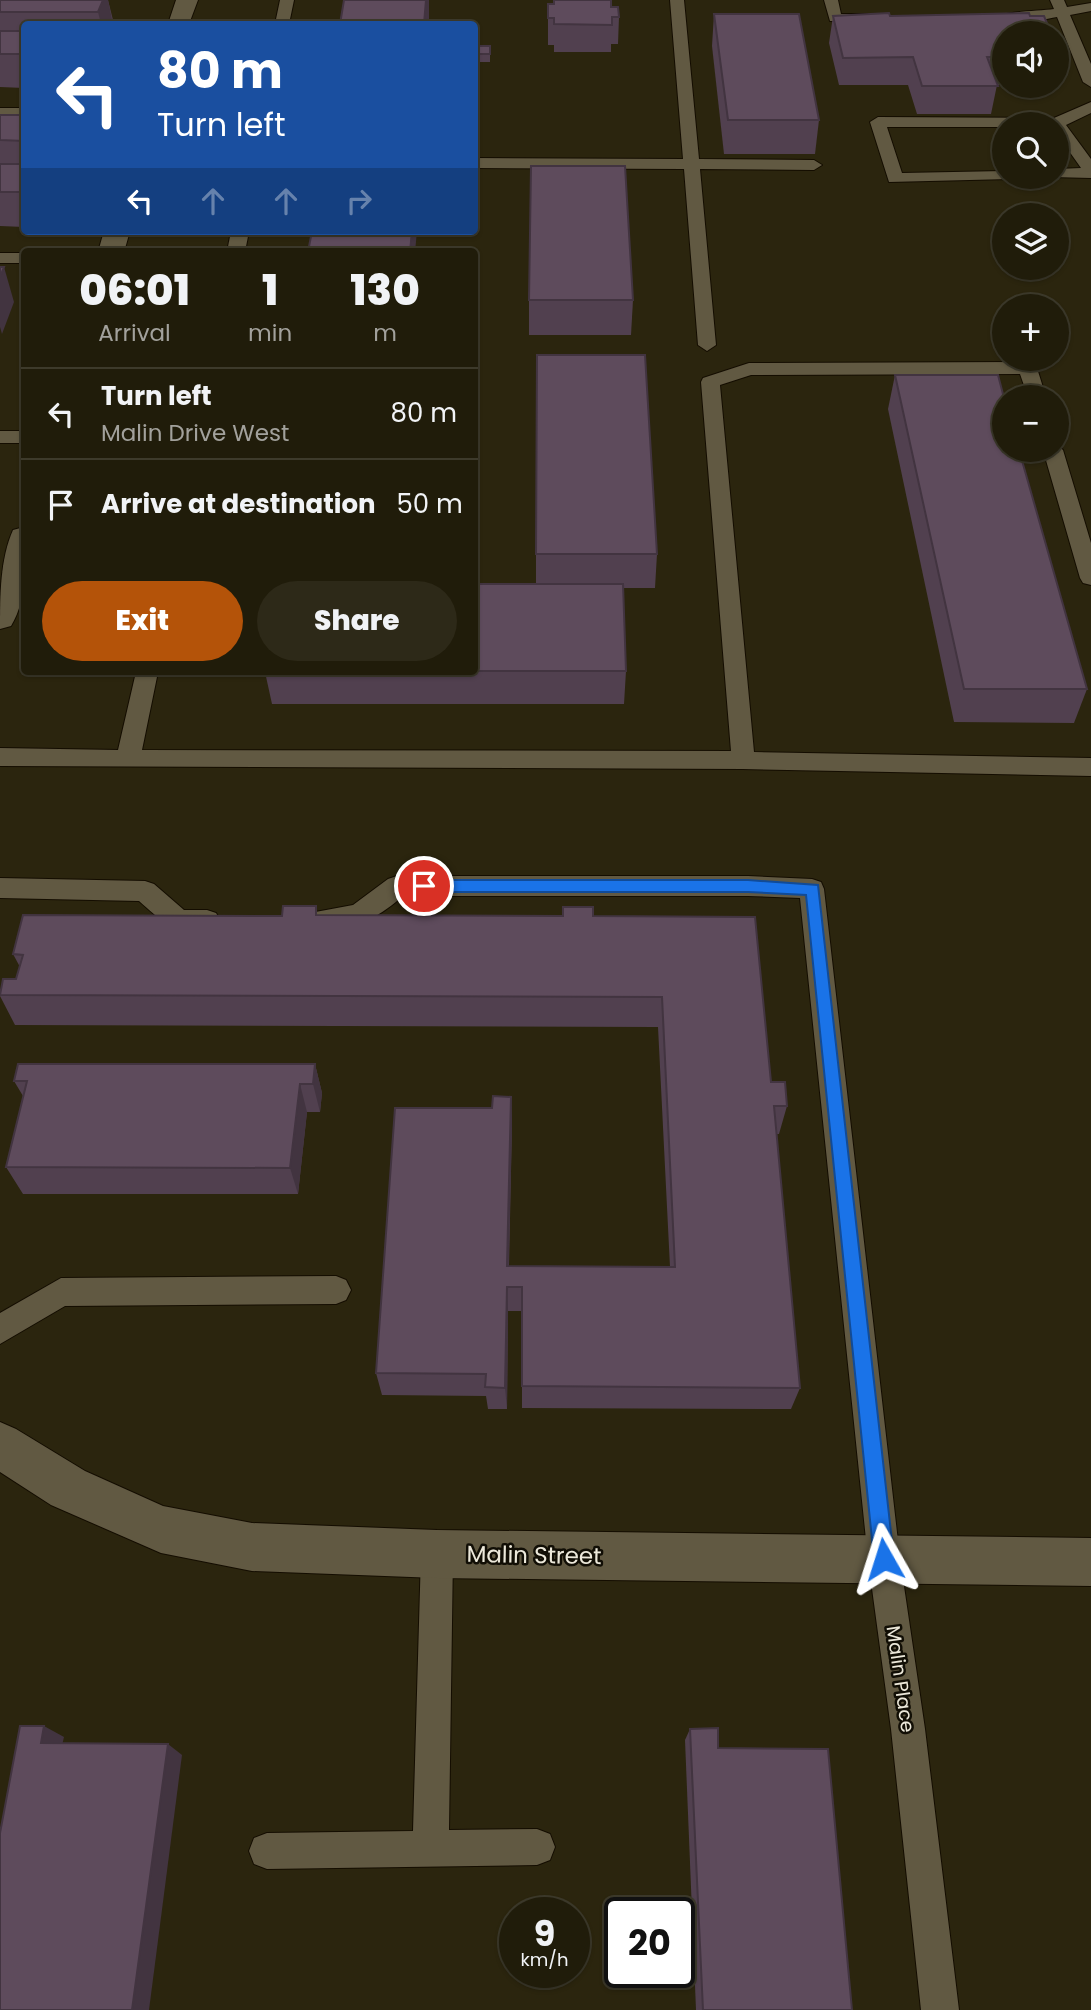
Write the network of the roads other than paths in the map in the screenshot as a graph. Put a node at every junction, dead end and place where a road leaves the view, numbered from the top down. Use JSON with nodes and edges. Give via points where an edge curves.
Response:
{"nodes":[{"id":1,"x":187,"y":0,"type":"edge"},
{"id":2,"x":288,"y":0,"type":"edge"},
{"id":3,"x":677,"y":0,"type":"edge"},
{"id":4,"x":831,"y":0,"type":"edge"},
{"id":5,"x":1060,"y":6,"type":"edge"},
{"id":6,"x":1091,"y":7,"type":"edge"},
{"id":7,"x":877,"y":18,"type":"edge"},
{"id":8,"x":987,"y":18,"type":"edge"},
{"id":9,"x":180,"y":21,"type":"edge"},
{"id":10,"x":283,"y":21,"type":"edge"},
{"id":11,"x":1091,"y":82,"type":"edge"},
{"id":12,"x":1091,"y":107,"type":"edge"},
{"id":13,"x":0,"y":113,"type":"edge"},
{"id":14,"x":21,"y":113,"type":"edge"},
{"id":15,"x":1069,"y":117,"type":"edge"},
{"id":16,"x":992,"y":123,"type":"edge"},
{"id":17,"x":1069,"y":140,"type":"edge"},
{"id":18,"x":478,"y":163,"type":"edge"},
{"id":19,"x":814,"y":165,"type":"edge"},
{"id":20,"x":691,"y":166,"type":"junction"},
{"id":21,"x":1091,"y":172,"type":"edge"},
{"id":22,"x":1069,"y":173,"type":"edge"},
{"id":23,"x":992,"y":176,"type":"edge"},
{"id":24,"x":0,"y":258,"type":"edge"},
{"id":25,"x":21,"y":258,"type":"edge"},
{"id":26,"x":707,"y":345,"type":"dead end"},
{"id":27,"x":1033,"y":385,"type":"edge"},
{"id":28,"x":0,"y":437,"type":"edge"},
{"id":29,"x":21,"y":438,"type":"edge"},
{"id":30,"x":1057,"y":462,"type":"edge"},
{"id":31,"x":21,"y":547,"type":"edge"},
{"id":32,"x":1091,"y":578,"type":"edge"},
{"id":33,"x":0,"y":618,"type":"edge"},
{"id":34,"x":146,"y":675,"type":"edge"},
{"id":35,"x":0,"y":757,"type":"edge"},
{"id":36,"x":128,"y":759,"type":"junction"},
{"id":37,"x":743,"y":761,"type":"junction"},
{"id":38,"x":1091,"y":767,"type":"edge"},
{"id":39,"x":0,"y":888,"type":"edge"},
{"id":40,"x":813,"y":889,"type":"joint"},
{"id":41,"x":230,"y":920,"type":"edge"},
{"id":42,"x":296,"y":920,"type":"edge"},
{"id":43,"x":336,"y":1290,"type":"dead end"},
{"id":44,"x":0,"y":1330,"type":"edge"},
{"id":45,"x":0,"y":1445,"type":"edge"},
{"id":46,"x":437,"y":1554,"type":"junction"},
{"id":47,"x":884,"y":1559,"type":"junction"},
{"id":48,"x":1091,"y":1562,"type":"edge"},
{"id":49,"x":537,"y":1847,"type":"dead end"},
{"id":50,"x":431,"y":1848,"type":"junction"},
{"id":51,"x":267,"y":1851,"type":"dead end"},
{"id":52,"x":940,"y":2010,"type":"edge"}],
"edges":[{"from":1,"to":9,"type":"street"},
{"from":2,"to":10,"type":"lane"},
{"from":3,"to":20,"type":"lane"},
{"from":4,"to":7,"type":"lane","via":[[835,18]]},
{"from":5,"to":6,"type":"lane"},
{"from":5,"to":8,"type":"lane","via":[[1028,18]]},
{"from":5,"to":11,"type":"lane"},
{"from":12,"to":15,"type":"lane"},
{"from":13,"to":14,"type":"lane"},
{"from":16,"to":23,"type":"lane","via":[[878,122],[895,178]]},
{"from":17,"to":21,"type":"lane"},
{"from":18,"to":20,"type":"lane"},
{"from":19,"to":20,"type":"lane"},
{"from":20,"to":26,"type":"lane"},
{"from":21,"to":22,"type":"lane"},
{"from":24,"to":25,"type":"lane"},
{"from":27,"to":37,"type":"lane","via":[[1028,368],[748,369],[710,382]]},
{"from":28,"to":29,"type":"lane"},
{"from":30,"to":32,"type":"lane"},
{"from":31,"to":33,"type":"street"},
{"from":34,"to":36,"type":"lane"},
{"from":35,"to":36,"type":"lane"},
{"from":36,"to":37,"type":"lane"},
{"from":37,"to":38,"type":"lane"},
{"from":39,"to":41,"type":"lane","via":[[145,891],[177,920]]},
{"from":40,"to":42,"type":"lane","via":[[397,886],[372,910],[335,920]]},
{"from":40,"to":47,"type":"lane","name":"Malin Place"},
{"from":43,"to":44,"type":"lane","via":[[61,1292]]},
{"from":45,"to":46,"type":"street","name":"Malin Street","via":[[68,1489],[161,1529],[253,1547]]},
{"from":46,"to":47,"type":"street","name":"Malin Street"},
{"from":46,"to":50,"type":"lane"},
{"from":47,"to":48,"type":"street","name":"Malin Street"},
{"from":47,"to":52,"type":"lane","name":"Malin Place"},
{"from":49,"to":50,"type":"lane"},
{"from":50,"to":51,"type":"lane"}]}
